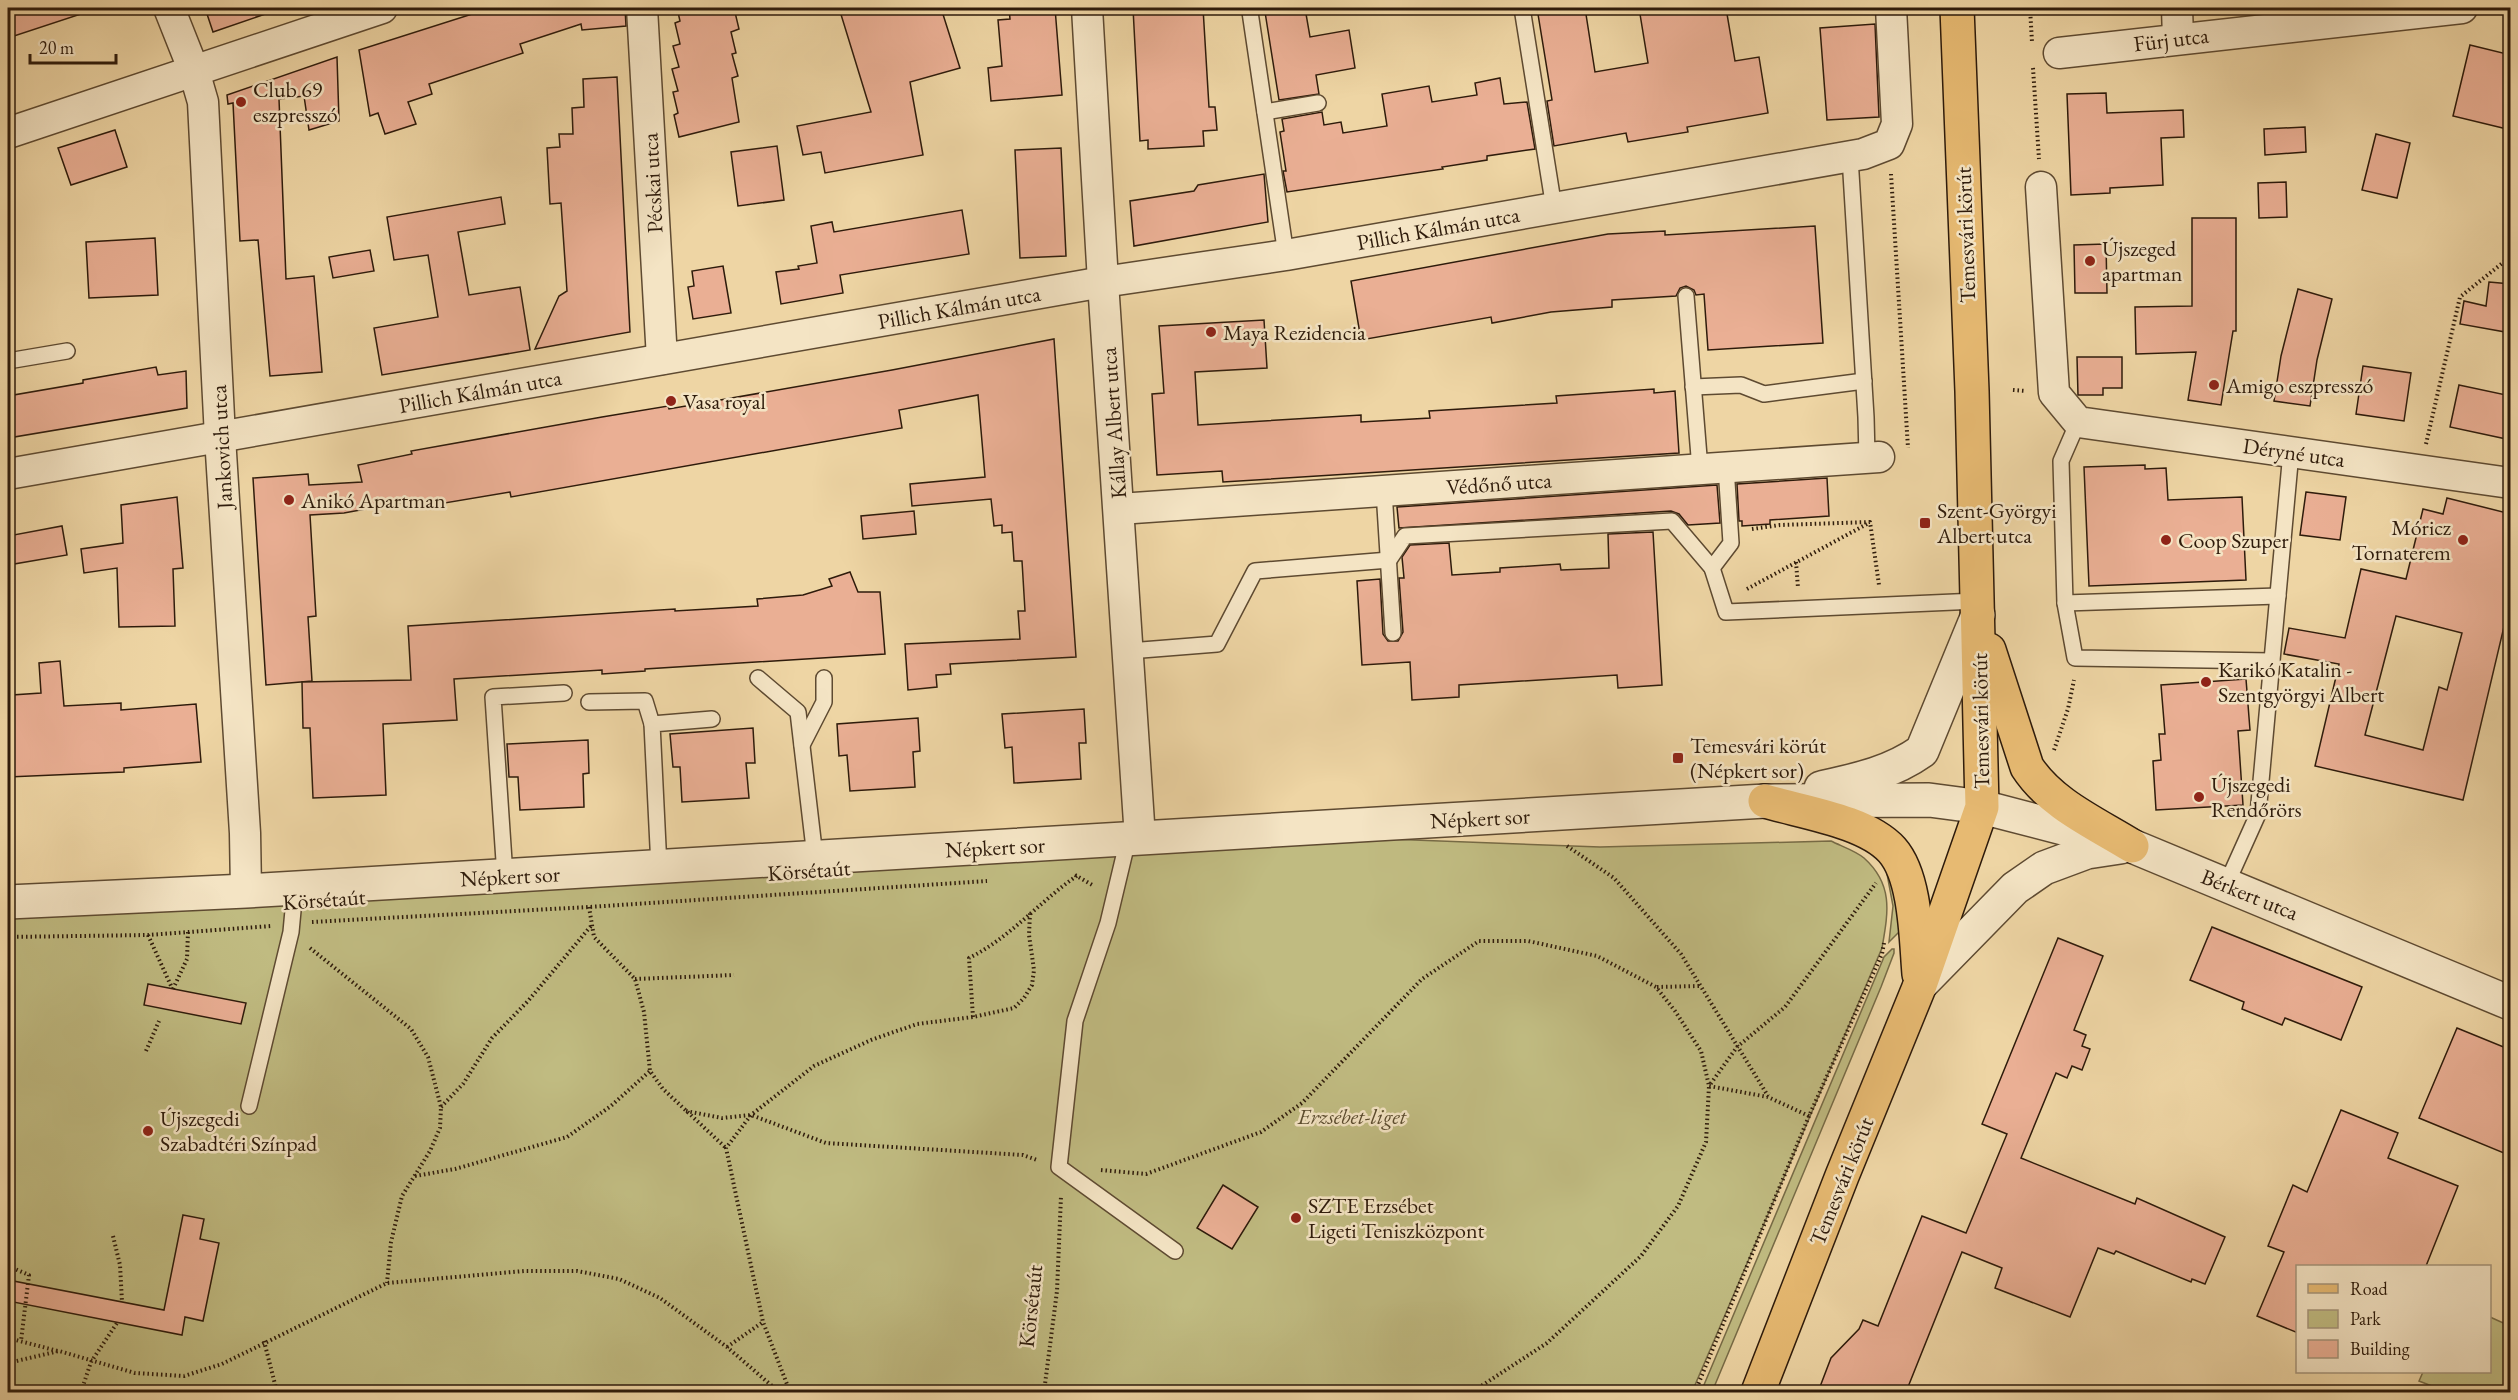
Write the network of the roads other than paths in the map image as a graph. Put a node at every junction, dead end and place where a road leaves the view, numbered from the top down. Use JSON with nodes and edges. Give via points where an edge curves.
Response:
{"nodes":[{"id":1,"x":169,"y":8,"type":"edge"},
{"id":2,"x":382,"y":8,"type":"edge"},
{"id":3,"x":642,"y":8,"type":"edge"},
{"id":4,"x":1087,"y":8,"type":"edge"},
{"id":5,"x":1521,"y":8,"type":"edge"},
{"id":6,"x":1891,"y":8,"type":"edge"},
{"id":7,"x":1957,"y":8,"type":"edge"},
{"id":8,"x":2177,"y":8,"type":"edge"},
{"id":9,"x":2462,"y":8,"type":"edge"},
{"id":10,"x":1250,"y":12,"type":"dead end"},
{"id":11,"x":2178,"y":38,"type":"junction"},
{"id":12,"x":2045,"y":53,"type":"road end"},
{"id":13,"x":195,"y":71,"type":"junction"},
{"id":14,"x":1318,"y":104,"type":"dead end"},
{"id":15,"x":1264,"y":112,"type":"junction"},
{"id":16,"x":8,"y":132,"type":"edge"},
{"id":17,"x":1850,"y":157,"type":"junction"},
{"id":18,"x":2041,"y":187,"type":"road end"},
{"id":19,"x":1554,"y":208,"type":"junction"},
{"id":20,"x":1286,"y":255,"type":"junction"},
{"id":21,"x":1103,"y":282,"type":"junction"},
{"id":22,"x":1686,"y":296,"type":"dead end"},
{"id":23,"x":67,"y":351,"type":"dead end"},
{"id":24,"x":662,"y":359,"type":"junction"},
{"id":25,"x":8,"y":362,"type":"edge"},
{"id":26,"x":1864,"y":381,"type":"junction"},
{"id":27,"x":1694,"y":387,"type":"junction"},
{"id":28,"x":2078,"y":422,"type":"junction"},
{"id":29,"x":220,"y":437,"type":"junction"},
{"id":30,"x":2291,"y":452,"type":"junction"},
{"id":31,"x":1873,"y":457,"type":"joint"},
{"id":32,"x":1713,"y":468,"type":"junction"},
{"id":33,"x":8,"y":474,"type":"edge"},
{"id":34,"x":2511,"y":483,"type":"edge"},
{"id":35,"x":1384,"y":491,"type":"junction"},
{"id":36,"x":1119,"y":509,"type":"junction"},
{"id":37,"x":1389,"y":560,"type":"junction"},
{"id":38,"x":1712,"y":568,"type":"junction"},
{"id":39,"x":2278,"y":596,"type":"junction"},
{"id":40,"x":2065,"y":603,"type":"junction"},
{"id":41,"x":1977,"y":608,"type":"junction"},
{"id":42,"x":1393,"y":633,"type":"dead end"},
{"id":43,"x":1129,"y":651,"type":"junction"},
{"id":44,"x":2272,"y":661,"type":"junction"},
{"id":45,"x":758,"y":678,"type":"dead end"},
{"id":46,"x":825,"y":678,"type":"dead end"},
{"id":47,"x":564,"y":693,"type":"dead end"},
{"id":48,"x":589,"y":702,"type":"dead end"},
{"id":49,"x":712,"y":719,"type":"dead end"},
{"id":50,"x":652,"y":724,"type":"junction"},
{"id":51,"x":802,"y":745,"type":"junction"},
{"id":52,"x":1765,"y":801,"type":"junction"},
{"id":53,"x":1982,"y":807,"type":"junction"},
{"id":54,"x":1134,"y":839,"type":"junction"},
{"id":55,"x":2132,"y":846,"type":"junction"},
{"id":56,"x":815,"y":857,"type":"junction"},
{"id":57,"x":659,"y":867,"type":"junction"},
{"id":58,"x":505,"y":876,"type":"junction"},
{"id":59,"x":2227,"y":883,"type":"junction"},
{"id":60,"x":295,"y":889,"type":"junction"},
{"id":61,"x":246,"y":891,"type":"junction"},
{"id":62,"x":8,"y":902,"type":"edge"},
{"id":63,"x":1920,"y":985,"type":"junction"},
{"id":64,"x":2511,"y":1003,"type":"edge"},
{"id":65,"x":249,"y":1106,"type":"dead end"},
{"id":66,"x":1175,"y":1251,"type":"dead end"},
{"id":67,"x":1758,"y":1392,"type":"edge"}],
"edges":[{"from":1,"to":13,"type":"street","name":"Jankovich utca"},
{"from":2,"to":13,"type":"street"},
{"from":3,"to":24,"type":"street","name":"Pécskai utca"},
{"from":4,"to":21,"type":"street","name":"Kállay Albert utca"},
{"from":5,"to":19,"type":"lane"},
{"from":6,"to":17,"type":"street","name":"Pillich Kálmán utca","via":[[1893,134],[1863,154]]},
{"from":7,"to":41,"type":"main road","name":"Temesvári körút"},
{"from":8,"to":11,"type":"street"},
{"from":9,"to":11,"type":"street","name":"Fürj utca"},
{"from":10,"to":15,"type":"lane"},
{"from":11,"to":12,"type":"street","name":"Fürj utca"},
{"from":13,"to":16,"type":"street"},
{"from":13,"to":29,"type":"street","name":"Jankovich utca","via":[[203,102]]},
{"from":14,"to":15,"type":"lane"},
{"from":15,"to":20,"type":"lane"},
{"from":17,"to":19,"type":"street","name":"Pillich Kálmán utca"},
{"from":17,"to":26,"type":"lane"},
{"from":18,"to":28,"type":"street","via":[[2054,393]]},
{"from":19,"to":20,"type":"street","name":"Pillich Kálmán utca"},
{"from":20,"to":21,"type":"street","name":"Pillich Kálmán utca"},
{"from":21,"to":24,"type":"street","name":"Pillich Kálmán utca"},
{"from":21,"to":36,"type":"street","name":"Kállay Albert utca"},
{"from":22,"to":27,"type":"lane"},
{"from":23,"to":25,"type":"lane"},
{"from":24,"to":29,"type":"street","name":"Pillich Kálmán utca"},
{"from":26,"to":27,"type":"lane","via":[[1764,394],[1741,385]]},
{"from":26,"to":31,"type":"lane"},
{"from":27,"to":32,"type":"lane"},
{"from":28,"to":30,"type":"street","name":"Déryné utca"},
{"from":28,"to":40,"type":"lane","via":[[2061,461]]},
{"from":29,"to":33,"type":"street","name":"Pillich Kálmán utca"},
{"from":29,"to":61,"type":"street","name":"Jankovich utca"},
{"from":30,"to":34,"type":"street","name":"Déryné utca"},
{"from":30,"to":39,"type":"lane"},
{"from":31,"to":32,"type":"street","name":"Védőnő utca"},
{"from":32,"to":35,"type":"street","name":"Védőnő utca"},
{"from":32,"to":38,"type":"lane","via":[[1731,543]]},
{"from":35,"to":36,"type":"street","name":"Védőnő utca"},
{"from":35,"to":37,"type":"lane"},
{"from":36,"to":43,"type":"street","name":"Kállay Albert utca"},
{"from":37,"to":38,"type":"lane","via":[[1406,536],[1672,520]]},
{"from":37,"to":42,"type":"lane"},
{"from":37,"to":43,"type":"lane","via":[[1255,571],[1217,644]]},
{"from":38,"to":41,"type":"lane","via":[[1725,612]]},
{"from":39,"to":40,"type":"lane"},
{"from":39,"to":44,"type":"lane"},
{"from":40,"to":44,"type":"lane","via":[[2075,658]]},
{"from":41,"to":52,"type":"street","via":[[1922,751],[1875,776]]},
{"from":41,"to":53,"type":"main road","name":"Temesvári körút"},
{"from":41,"to":55,"type":"main road","via":[[2027,767],[2038,784],[2067,807]]},
{"from":43,"to":54,"type":"street","name":"Kállay Albert utca"},
{"from":44,"to":59,"type":"lane","via":[[2258,814]]},
{"from":45,"to":51,"type":"lane","via":[[798,712]]},
{"from":46,"to":51,"type":"lane","via":[[824,702]]},
{"from":47,"to":58,"type":"lane","via":[[493,697]]},
{"from":48,"to":50,"type":"lane","via":[[645,702]]},
{"from":49,"to":50,"type":"lane"},
{"from":50,"to":57,"type":"lane"},
{"from":51,"to":56,"type":"lane"},
{"from":52,"to":53,"type":"street","name":"Népkert sor","via":[[1929,800]]},
{"from":52,"to":54,"type":"street","name":"Népkert sor"},
{"from":52,"to":63,"type":"main road","via":[[1850,825],[1893,850],[1913,904]]},
{"from":53,"to":55,"type":"street","name":"Bérkert utca"},
{"from":53,"to":63,"type":"main road","name":"Temesvári körút"},
{"from":54,"to":56,"type":"street","name":"Népkert sor"},
{"from":54,"to":66,"type":"lane","via":[[1075,1020],[1059,1167]]},
{"from":55,"to":59,"type":"street","name":"Bérkert utca"},
{"from":55,"to":63,"type":"street","via":[[2087,852],[2044,868],[2015,888]]},
{"from":56,"to":57,"type":"street","name":"Népkert sor"},
{"from":57,"to":58,"type":"street","name":"Népkert sor"},
{"from":58,"to":60,"type":"street","name":"Népkert sor"},
{"from":59,"to":64,"type":"street","name":"Bérkert utca"},
{"from":60,"to":61,"type":"street","name":"Népkert sor"},
{"from":60,"to":65,"type":"lane","via":[[291,928]]},
{"from":61,"to":62,"type":"street","name":"Népkert sor"},
{"from":63,"to":67,"type":"main road","name":"Temesvári körút"}]}
